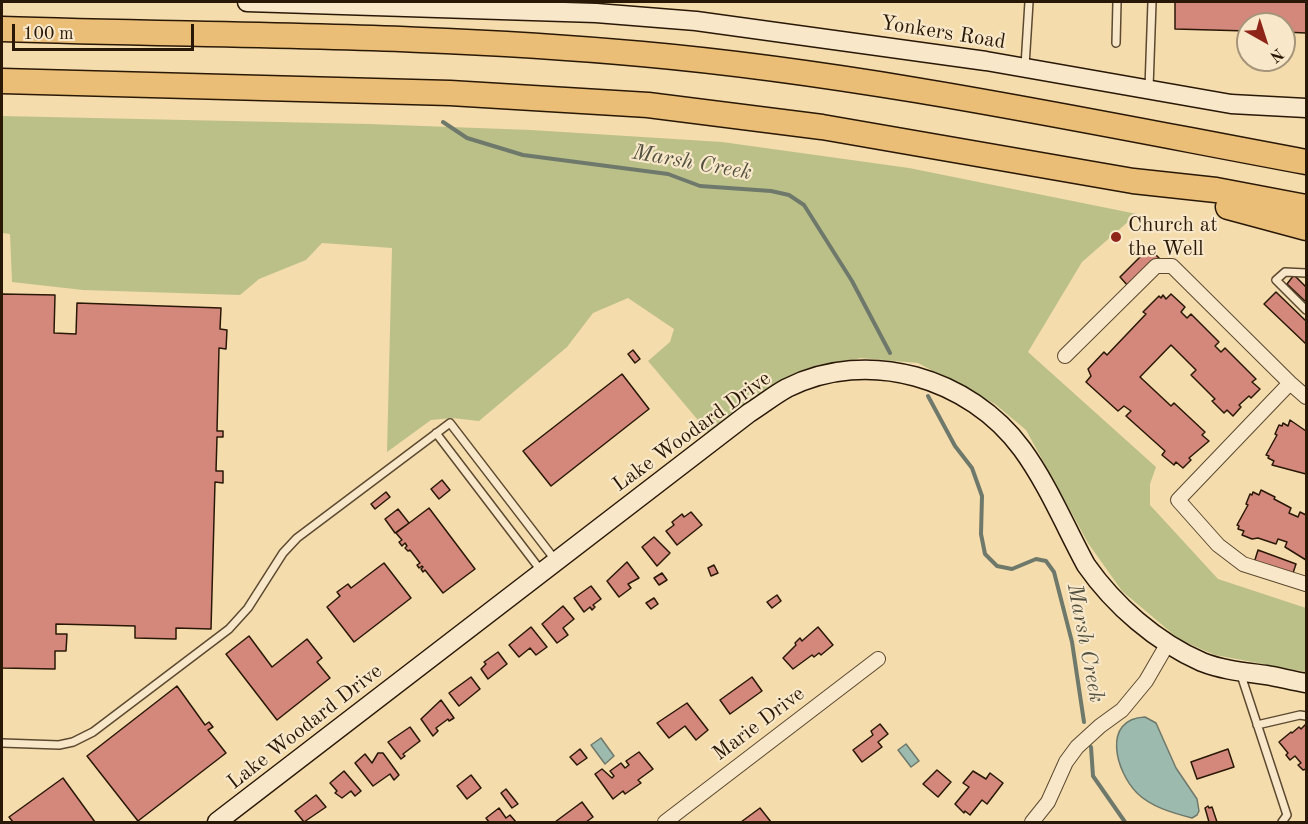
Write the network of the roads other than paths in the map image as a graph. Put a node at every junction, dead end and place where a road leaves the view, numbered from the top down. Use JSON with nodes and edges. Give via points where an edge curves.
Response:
{"nodes":[{"id":1,"x":247,"y":2,"type":"edge"},
{"id":2,"x":1029,"y":2,"type":"edge"},
{"id":3,"x":1117,"y":2,"type":"edge"},
{"id":4,"x":1152,"y":2,"type":"edge"},
{"id":5,"x":466,"y":5,"type":"edge"},
{"id":6,"x":2,"y":29,"type":"edge"},
{"id":7,"x":1116,"y":43,"type":"dead end"},
{"id":8,"x":1025,"y":68,"type":"junction"},
{"id":9,"x":2,"y":81,"type":"edge"},
{"id":10,"x":1149,"y":91,"type":"junction"},
{"id":11,"x":1306,"y":108,"type":"edge"},
{"id":12,"x":1188,"y":139,"type":"junction"},
{"id":13,"x":1306,"y":149,"type":"edge"},
{"id":14,"x":1306,"y":162,"type":"edge"},
{"id":15,"x":1133,"y":181,"type":"junction"},
{"id":16,"x":1306,"y":207,"type":"edge"},
{"id":17,"x":1306,"y":228,"type":"edge"},
{"id":18,"x":1306,"y":273,"type":"edge"},
{"id":19,"x":1306,"y":310,"type":"edge"},
{"id":20,"x":1065,"y":356,"type":"dead end"},
{"id":21,"x":1290,"y":383,"type":"junction"},
{"id":22,"x":1306,"y":396,"type":"edge"},
{"id":23,"x":436,"y":433,"type":"junction"},
{"id":24,"x":550,"y":567,"type":"junction"},
{"id":25,"x":1306,"y":584,"type":"edge"},
{"id":26,"x":1168,"y":643,"type":"junction"},
{"id":27,"x":879,"y":659,"type":"dead end"},
{"id":28,"x":1240,"y":672,"type":"junction"},
{"id":29,"x":1306,"y":683,"type":"edge"},
{"id":30,"x":1306,"y":716,"type":"edge"},
{"id":31,"x":1257,"y":726,"type":"junction"},
{"id":32,"x":2,"y":743,"type":"edge"},
{"id":33,"x":1035,"y":821,"type":"edge"},
{"id":34,"x":217,"y":822,"type":"edge"},
{"id":35,"x":665,"y":822,"type":"edge"},
{"id":36,"x":1282,"y":822,"type":"edge"}],
"edges":[{"from":1,"to":5,"type":"street","name":"Yonkers Road"},
{"from":2,"to":8,"type":"lane"},
{"from":3,"to":7,"type":"lane"},
{"from":4,"to":10,"type":"lane"},
{"from":5,"to":8,"type":"street","name":"Yonkers Road","via":[[696,21]]},
{"from":6,"to":12,"type":"highway","via":[[460,41],[637,53],[881,84]]},
{"from":8,"to":10,"type":"street","name":"Yonkers Road"},
{"from":9,"to":15,"type":"highway","via":[[439,92],[648,105],[822,127]]},
{"from":10,"to":11,"type":"street","name":"Yonkers Road","via":[[1231,104]]},
{"from":12,"to":13,"type":"highway"},
{"from":12,"to":14,"type":"highway"},
{"from":15,"to":16,"type":"highway","via":[[1216,190]]},
{"from":15,"to":17,"type":"highway"},
{"from":18,"to":19,"type":"lane","via":[[1285,272],[1276,280]]},
{"from":20,"to":21,"type":"street","via":[[1156,266],[1172,266]]},
{"from":21,"to":22,"type":"street"},
{"from":21,"to":25,"type":"street","via":[[1178,500],[1218,545],[1244,564]]},
{"from":23,"to":24,"type":"lane"},
{"from":23,"to":24,"type":"lane","via":[[450,423]]},
{"from":23,"to":32,"type":"lane","via":[[297,538],[229,629],[93,732],[59,746]]},
{"from":24,"to":26,"type":"street","name":"Lake Woodard Drive","via":[[712,441],[788,388],[845,371],[897,372],[950,388],[997,421],[1027,455],[1098,582],[1132,616]]},
{"from":24,"to":34,"type":"street","name":"Lake Woodard Drive"},
{"from":26,"to":28,"type":"street","name":"Lake Woodard Drive","via":[[1202,662]]},
{"from":26,"to":33,"type":"street","via":[[1146,681],[1122,710],[1077,747]]},
{"from":27,"to":35,"type":"street","name":"Marie Drive"},
{"from":28,"to":29,"type":"street","name":"Lake Woodard Drive"},
{"from":28,"to":31,"type":"lane"},
{"from":30,"to":31,"type":"lane"},
{"from":31,"to":36,"type":"lane","via":[[1287,815]]}]}
